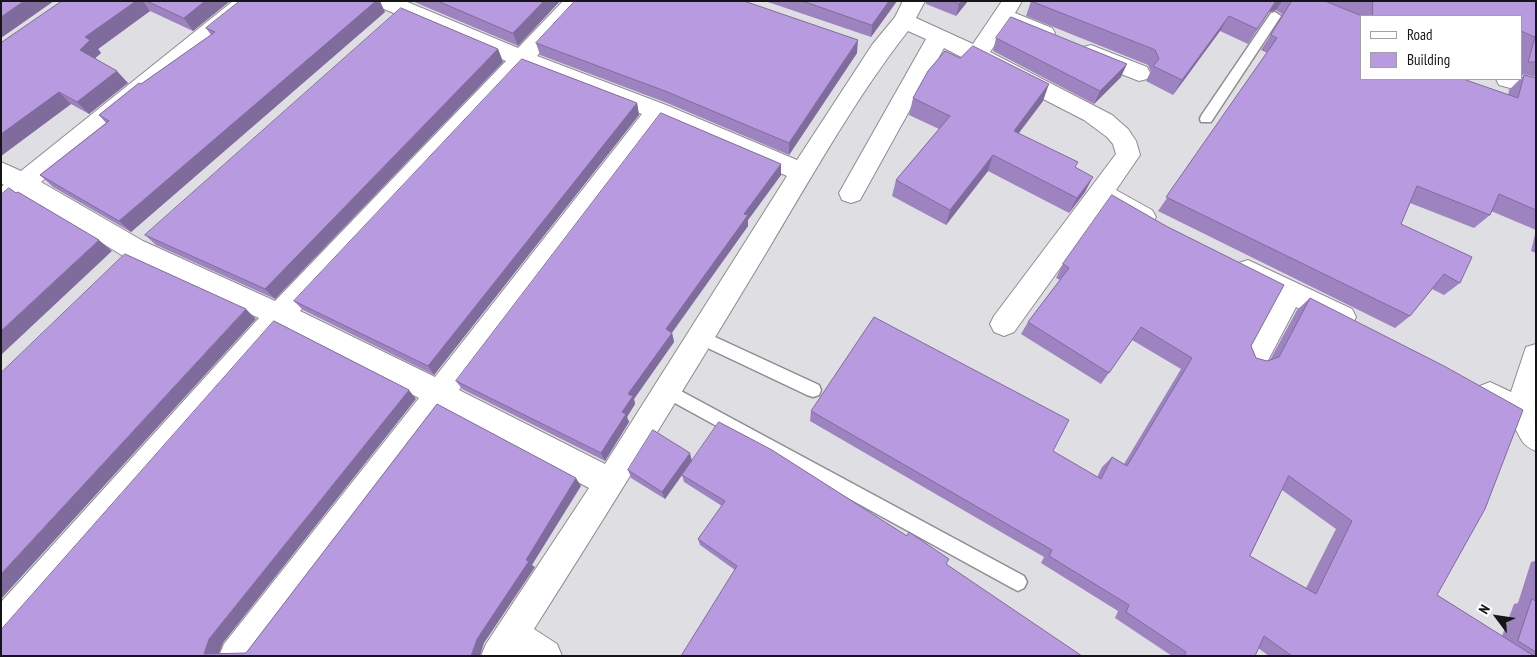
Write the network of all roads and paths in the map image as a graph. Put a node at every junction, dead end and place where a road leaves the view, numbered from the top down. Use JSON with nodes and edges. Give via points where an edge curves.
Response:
{"nodes":[{"id":1,"x":247,"y":1,"type":"edge"},
{"id":2,"x":576,"y":1,"type":"edge"},
{"id":3,"x":1007,"y":9,"type":"edge"},
{"id":4,"x":391,"y":11,"type":"edge"},
{"id":5,"x":909,"y":11,"type":"edge"},
{"id":6,"x":1275,"y":16,"type":"dead end"},
{"id":7,"x":939,"y":36,"type":"junction"},
{"id":8,"x":977,"y":55,"type":"junction"},
{"id":9,"x":522,"y":59,"type":"junction"},
{"id":10,"x":1139,"y":73,"type":"dead end"},
{"id":11,"x":1512,"y":80,"type":"edge"},
{"id":12,"x":1536,"y":87,"type":"edge"},
{"id":13,"x":658,"y":111,"type":"junction"},
{"id":14,"x":1206,"y":119,"type":"dead end"},
{"id":15,"x":1,"y":171,"type":"edge"},
{"id":16,"x":802,"y":172,"type":"junction"},
{"id":17,"x":24,"y":183,"type":"junction"},
{"id":18,"x":1100,"y":191,"type":"junction"},
{"id":19,"x":851,"y":193,"type":"dead end"},
{"id":20,"x":1,"y":201,"type":"edge"},
{"id":21,"x":1167,"y":231,"type":"edge"},
{"id":22,"x":141,"y":242,"type":"junction"},
{"id":23,"x":1229,"y":262,"type":"edge"},
{"id":24,"x":115,"y":269,"type":"edge"},
{"id":25,"x":1291,"y":292,"type":"junction"},
{"id":26,"x":279,"y":315,"type":"junction"},
{"id":27,"x":1004,"y":324,"type":"dead end"},
{"id":28,"x":1362,"y":327,"type":"edge"},
{"id":29,"x":700,"y":337,"type":"junction"},
{"id":30,"x":1536,"y":356,"type":"edge"},
{"id":31,"x":1254,"y":358,"type":"edge"},
{"id":32,"x":1465,"y":381,"type":"edge"},
{"id":33,"x":813,"y":390,"type":"dead end"},
{"id":34,"x":668,"y":391,"type":"junction"},
{"id":35,"x":440,"y":394,"type":"junction"},
{"id":36,"x":1520,"y":412,"type":"junction"},
{"id":37,"x":1536,"y":437,"type":"edge"},
{"id":38,"x":610,"y":484,"type":"junction"},
{"id":39,"x":1018,"y":582,"type":"dead end"},
{"id":40,"x":1,"y":628,"type":"edge"},
{"id":41,"x":505,"y":645,"type":"edge"},
{"id":42,"x":236,"y":656,"type":"edge"},
{"id":43,"x":545,"y":656,"type":"edge"}],
"edges":[{"from":1,"to":17,"type":"street"},
{"from":2,"to":9,"type":"street"},
{"from":3,"to":8,"type":"street"},
{"from":3,"to":10,"type":"street","via":[[1070,44]]},
{"from":4,"to":9,"type":"street"},
{"from":5,"to":7,"type":"street"},
{"from":5,"to":16,"type":"street","via":[[871,47]]},
{"from":6,"to":14,"type":"lane"},
{"from":7,"to":8,"type":"street"},
{"from":7,"to":19,"type":"street"},
{"from":8,"to":18,"type":"street","via":[[1092,114],[1123,138],[1128,154]]},
{"from":9,"to":13,"type":"street"},
{"from":9,"to":26,"type":"street"},
{"from":11,"to":12,"type":"street"},
{"from":13,"to":16,"type":"street"},
{"from":13,"to":35,"type":"street"},
{"from":15,"to":17,"type":"street"},
{"from":16,"to":29,"type":"street"},
{"from":17,"to":20,"type":"street"},
{"from":17,"to":22,"type":"street"},
{"from":18,"to":21,"type":"street"},
{"from":18,"to":27,"type":"street"},
{"from":22,"to":24,"type":"street"},
{"from":22,"to":26,"type":"street"},
{"from":23,"to":25,"type":"street"},
{"from":25,"to":28,"type":"street"},
{"from":25,"to":31,"type":"street"},
{"from":26,"to":35,"type":"street"},
{"from":26,"to":40,"type":"street"},
{"from":29,"to":33,"type":"lane"},
{"from":29,"to":34,"type":"street"},
{"from":30,"to":36,"type":"street"},
{"from":32,"to":36,"type":"street"},
{"from":34,"to":38,"type":"street"},
{"from":34,"to":39,"type":"lane"},
{"from":35,"to":38,"type":"street"},
{"from":35,"to":42,"type":"street"},
{"from":36,"to":37,"type":"street"},
{"from":38,"to":41,"type":"street"},
{"from":41,"to":43,"type":"street"}]}
